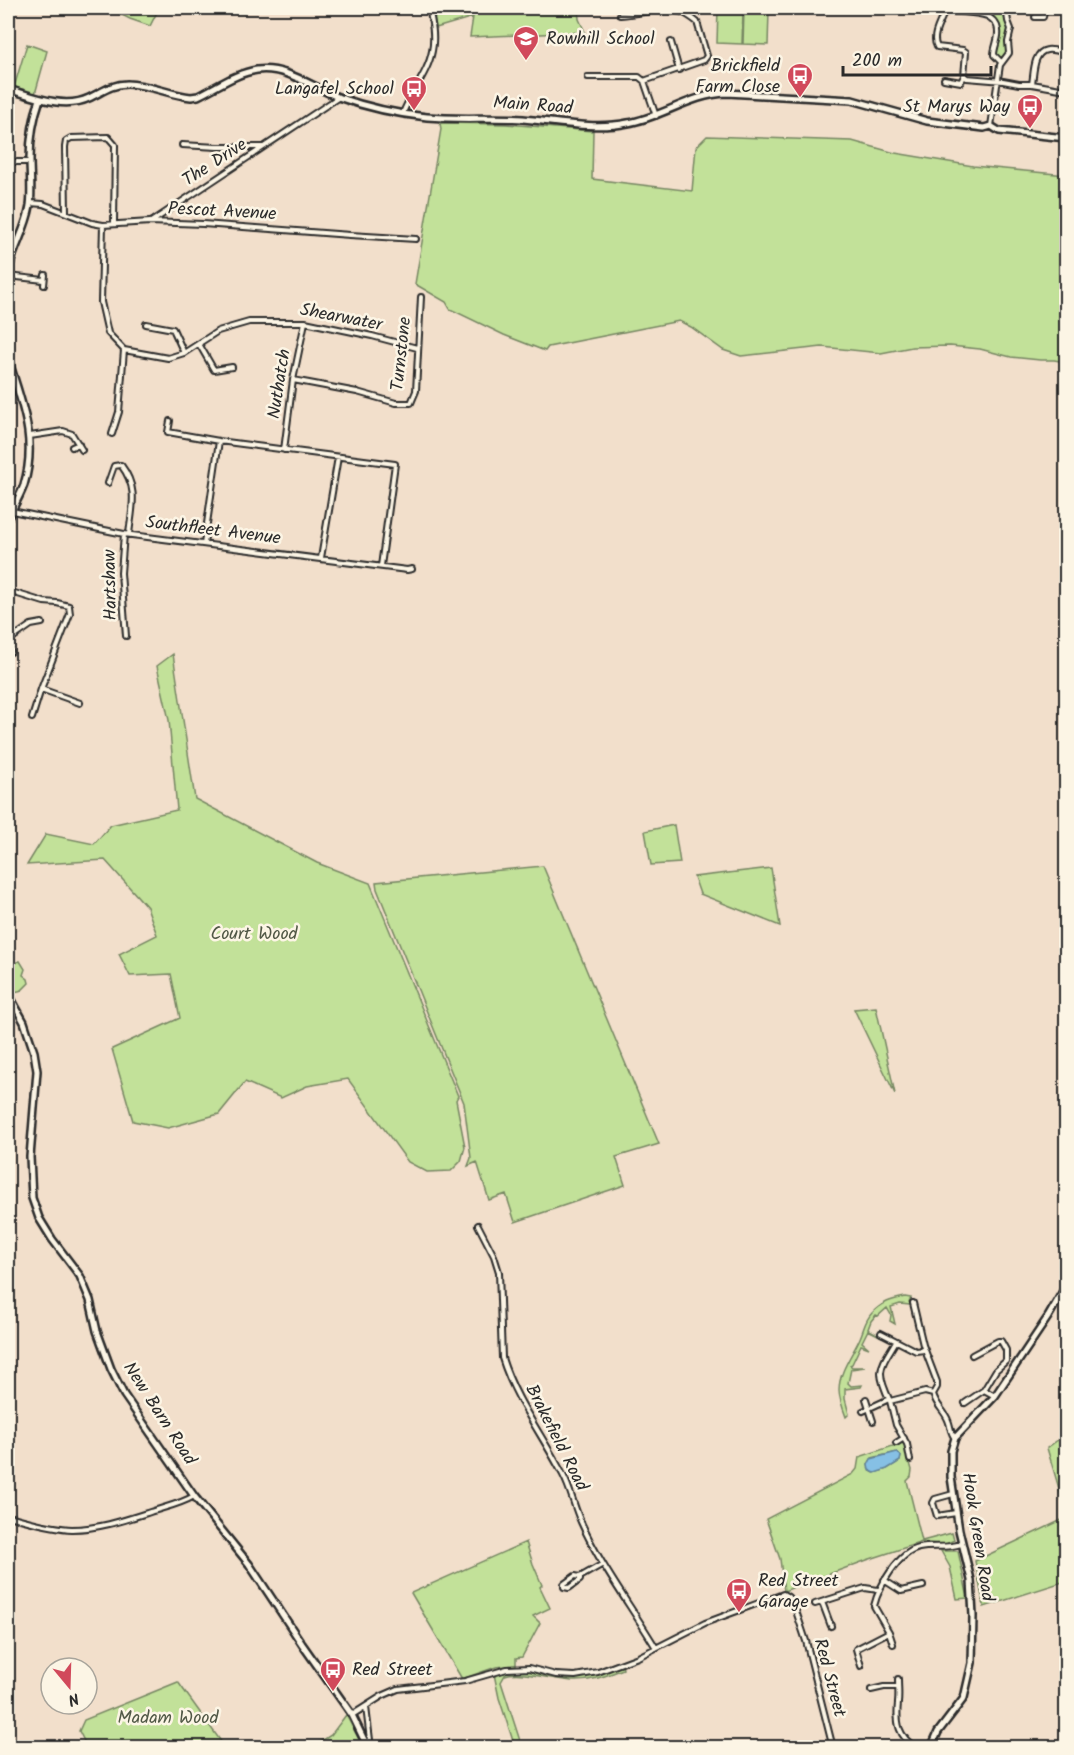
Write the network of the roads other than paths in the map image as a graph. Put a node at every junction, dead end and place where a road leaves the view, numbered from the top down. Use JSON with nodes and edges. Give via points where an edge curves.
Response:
{"nodes":[{"id":1,"x":429,"y":8,"type":"edge"},
{"id":2,"x":1006,"y":8,"type":"edge"},
{"id":3,"x":1045,"y":8,"type":"edge"},
{"id":4,"x":620,"y":15,"type":"dead end"},
{"id":5,"x":1035,"y":17,"type":"dead end"},
{"id":6,"x":671,"y":42,"type":"dead end"},
{"id":7,"x":1066,"y":53,"type":"edge"},
{"id":8,"x":1001,"y":62,"type":"junction"},
{"id":9,"x":679,"y":70,"type":"junction"},
{"id":10,"x":964,"y":76,"type":"junction"},
{"id":11,"x":588,"y":77,"type":"dead end"},
{"id":12,"x":944,"y":79,"type":"dead end"},
{"id":13,"x":998,"y":80,"type":"junction"},
{"id":14,"x":644,"y":81,"type":"junction"},
{"id":15,"x":1032,"y":84,"type":"junction"},
{"id":16,"x":8,"y":89,"type":"edge"},
{"id":17,"x":1066,"y":90,"type":"edge"},
{"id":18,"x":339,"y":97,"type":"junction"},
{"id":19,"x":40,"y":99,"type":"junction"},
{"id":20,"x":13,"y":111,"type":"dead end"},
{"id":21,"x":403,"y":113,"type":"junction"},
{"id":22,"x":8,"y":115,"type":"edge"},
{"id":23,"x":656,"y":116,"type":"junction"},
{"id":24,"x":991,"y":126,"type":"junction"},
{"id":25,"x":1066,"y":138,"type":"edge"},
{"id":26,"x":182,"y":145,"type":"dead end"},
{"id":27,"x":264,"y":147,"type":"junction"},
{"id":28,"x":8,"y":162,"type":"edge"},
{"id":29,"x":30,"y":162,"type":"junction"},
{"id":30,"x":30,"y":203,"type":"junction"},
{"id":31,"x":66,"y":212,"type":"junction"},
{"id":32,"x":150,"y":222,"type":"junction"},
{"id":33,"x":114,"y":224,"type":"junction"},
{"id":34,"x":103,"y":225,"type":"junction"},
{"id":35,"x":416,"y":238,"type":"dead end"},
{"id":36,"x":9,"y":262,"type":"edge"},
{"id":37,"x":8,"y":274,"type":"edge"},
{"id":38,"x":44,"y":280,"type":"dead end"},
{"id":39,"x":421,"y":297,"type":"dead end"},
{"id":40,"x":305,"y":322,"type":"junction"},
{"id":41,"x":146,"y":324,"type":"dead end"},
{"id":42,"x":199,"y":344,"type":"junction"},
{"id":43,"x":417,"y":348,"type":"junction"},
{"id":44,"x":124,"y":350,"type":"junction"},
{"id":45,"x":184,"y":353,"type":"junction"},
{"id":46,"x":8,"y":358,"type":"edge"},
{"id":47,"x":232,"y":367,"type":"dead end"},
{"id":48,"x":293,"y":381,"type":"junction"},
{"id":49,"x":170,"y":421,"type":"dead end"},
{"id":50,"x":112,"y":434,"type":"dead end"},
{"id":51,"x":30,"y":436,"type":"junction"},
{"id":52,"x":219,"y":441,"type":"junction"},
{"id":53,"x":79,"y":444,"type":"junction"},
{"id":54,"x":72,"y":447,"type":"dead end"},
{"id":55,"x":82,"y":450,"type":"dead end"},
{"id":56,"x":284,"y":450,"type":"junction"},
{"id":57,"x":338,"y":457,"type":"junction"},
{"id":58,"x":108,"y":483,"type":"dead end"},
{"id":59,"x":11,"y":511,"type":"junction"},
{"id":60,"x":8,"y":518,"type":"edge"},
{"id":61,"x":127,"y":534,"type":"junction"},
{"id":62,"x":204,"y":544,"type":"junction"},
{"id":63,"x":321,"y":558,"type":"junction"},
{"id":64,"x":381,"y":566,"type":"junction"},
{"id":65,"x":412,"y":568,"type":"dead end"},
{"id":66,"x":8,"y":591,"type":"edge"},
{"id":67,"x":42,"y":623,"type":"dead end"},
{"id":68,"x":126,"y":636,"type":"dead end"},
{"id":69,"x":8,"y":643,"type":"edge"},
{"id":70,"x":11,"y":652,"type":"dead end"},
{"id":71,"x":41,"y":689,"type":"junction"},
{"id":72,"x":80,"y":703,"type":"dead end"},
{"id":73,"x":32,"y":718,"type":"dead end"},
{"id":74,"x":8,"y":993,"type":"edge"},
{"id":75,"x":478,"y":1225,"type":"dead end"},
{"id":76,"x":1066,"y":1286,"type":"edge"},
{"id":77,"x":913,"y":1303,"type":"dead end"},
{"id":78,"x":881,"y":1333,"type":"dead end"},
{"id":79,"x":896,"y":1341,"type":"junction"},
{"id":80,"x":925,"y":1350,"type":"junction"},
{"id":81,"x":972,"y":1355,"type":"dead end"},
{"id":82,"x":984,"y":1390,"type":"junction"},
{"id":83,"x":933,"y":1394,"type":"junction"},
{"id":84,"x":995,"y":1396,"type":"junction"},
{"id":85,"x":866,"y":1399,"type":"dead end"},
{"id":86,"x":889,"y":1400,"type":"junction"},
{"id":87,"x":965,"y":1403,"type":"dead end"},
{"id":88,"x":869,"y":1409,"type":"junction"},
{"id":89,"x":863,"y":1411,"type":"dead end"},
{"id":90,"x":873,"y":1421,"type":"dead end"},
{"id":91,"x":904,"y":1438,"type":"junction"},
{"id":92,"x":956,"y":1438,"type":"junction"},
{"id":93,"x":896,"y":1443,"type":"dead end"},
{"id":94,"x":910,"y":1460,"type":"dead end"},
{"id":95,"x":953,"y":1494,"type":"junction"},
{"id":96,"x":194,"y":1496,"type":"junction"},
{"id":97,"x":956,"y":1513,"type":"junction"},
{"id":98,"x":8,"y":1516,"type":"edge"},
{"id":99,"x":962,"y":1544,"type":"junction"},
{"id":100,"x":603,"y":1564,"type":"junction"},
{"id":101,"x":580,"y":1577,"type":"dead end"},
{"id":102,"x":884,"y":1580,"type":"junction"},
{"id":103,"x":923,"y":1586,"type":"dead end"},
{"id":104,"x":878,"y":1590,"type":"junction"},
{"id":105,"x":822,"y":1602,"type":"junction"},
{"id":106,"x":815,"y":1604,"type":"dead end"},
{"id":107,"x":831,"y":1626,"type":"dead end"},
{"id":108,"x":889,"y":1632,"type":"junction"},
{"id":109,"x":894,"y":1644,"type":"dead end"},
{"id":110,"x":656,"y":1648,"type":"junction"},
{"id":111,"x":861,"y":1666,"type":"dead end"},
{"id":112,"x":898,"y":1679,"type":"dead end"},
{"id":113,"x":898,"y":1687,"type":"junction"},
{"id":114,"x":878,"y":1688,"type":"junction"},
{"id":115,"x":871,"y":1690,"type":"dead end"},
{"id":116,"x":880,"y":1694,"type":"dead end"},
{"id":117,"x":366,"y":1707,"type":"junction"},
{"id":118,"x":352,"y":1715,"type":"junction"},
{"id":119,"x":907,"y":1741,"type":"junction"},
{"id":120,"x":367,"y":1746,"type":"edge"},
{"id":121,"x":834,"y":1748,"type":"edge"},
{"id":122,"x":901,"y":1748,"type":"edge"},
{"id":123,"x":917,"y":1748,"type":"edge"},
{"id":124,"x":931,"y":1748,"type":"edge"}],
"edges":[{"from":1,"to":21,"type":"street","via":[[432,53]]},
{"from":2,"to":8,"type":"street","via":[[1011,30],[1008,54]]},
{"from":3,"to":5,"type":"street","via":[[1043,17]]},
{"from":4,"to":9,"type":"street","via":[[676,11],[698,22],[707,56]]},
{"from":6,"to":9,"type":"street"},
{"from":7,"to":15,"type":"street","via":[[1041,52],[1036,57]]},
{"from":8,"to":10,"type":"street","via":[[994,55],[998,32],[993,20],[950,10],[944,13],[935,44],[966,52]]},
{"from":8,"to":13,"type":"street"},
{"from":9,"to":14,"type":"street"},
{"from":10,"to":12,"type":"street","via":[[961,82]]},
{"from":10,"to":13,"type":"street"},
{"from":11,"to":14,"type":"street"},
{"from":13,"to":15,"type":"street"},
{"from":13,"to":24,"type":"street"},
{"from":14,"to":23,"type":"street"},
{"from":15,"to":17,"type":"street"},
{"from":16,"to":19,"type":"street","name":"Main Road"},
{"from":18,"to":19,"type":"street","name":"Main Road","via":[[283,72],[259,70],[191,97],[128,84],[110,87],[77,102]]},
{"from":18,"to":21,"type":"street","name":"Main Road"},
{"from":18,"to":27,"type":"street","name":"The Drive"},
{"from":19,"to":29,"type":"street","via":[[33,119]]},
{"from":20,"to":22,"type":"street"},
{"from":21,"to":23,"type":"street","name":"Main Road","via":[[584,125],[627,124]]},
{"from":23,"to":24,"type":"street","name":"Main Road","via":[[700,96],[727,93],[852,100],[927,121]]},
{"from":24,"to":25,"type":"street","name":"Main Road"},
{"from":26,"to":27,"type":"street","name":"The Drive"},
{"from":27,"to":32,"type":"street","name":"The Drive"},
{"from":28,"to":29,"type":"street"},
{"from":29,"to":30,"type":"street"},
{"from":30,"to":31,"type":"street","name":"Pescot Avenue"},
{"from":30,"to":36,"type":"street"},
{"from":31,"to":33,"type":"street","via":[[66,141],[108,137],[115,145]]},
{"from":31,"to":34,"type":"street","name":"Pescot Avenue"},
{"from":32,"to":33,"type":"street","name":"Pescot Avenue"},
{"from":32,"to":35,"type":"street","name":"Pescot Avenue"},
{"from":33,"to":34,"type":"street","name":"Pescot Avenue"},
{"from":34,"to":44,"type":"street","via":[[101,302],[108,333]]},
{"from":36,"to":37,"type":"street"},
{"from":37,"to":38,"type":"street"},
{"from":39,"to":43,"type":"street","name":"Turnstone"},
{"from":40,"to":42,"type":"street","name":"Shearwater","via":[[249,322],[218,331]]},
{"from":40,"to":43,"type":"street","name":"Shearwater"},
{"from":40,"to":48,"type":"street","name":"Nuthatch"},
{"from":41,"to":45,"type":"street","via":[[173,329]]},
{"from":42,"to":45,"type":"street","name":"Shearwater"},
{"from":42,"to":47,"type":"street","via":[[214,369]]},
{"from":43,"to":48,"type":"street","name":"Turnstone","via":[[416,391],[411,403]]},
{"from":44,"to":45,"type":"street","name":"Shearwater","via":[[168,358]]},
{"from":44,"to":50,"type":"street","via":[[119,412]]},
{"from":46,"to":51,"type":"street"},
{"from":48,"to":56,"type":"street","name":"Nuthatch"},
{"from":49,"to":52,"type":"street","via":[[168,432]]},
{"from":51,"to":53,"type":"street","via":[[63,432],[72,434]]},
{"from":51,"to":59,"type":"street","via":[[23,486]]},
{"from":52,"to":56,"type":"street"},
{"from":52,"to":62,"type":"street"},
{"from":53,"to":54,"type":"street"},
{"from":53,"to":55,"type":"street"},
{"from":56,"to":57,"type":"street"},
{"from":57,"to":63,"type":"street"},
{"from":57,"to":64,"type":"street","via":[[395,464]]},
{"from":58,"to":61,"type":"street","name":"Hartshaw","via":[[114,466],[121,465],[134,491]]},
{"from":59,"to":60,"type":"street"},
{"from":59,"to":61,"type":"street","name":"Southfleet Avenue"},
{"from":61,"to":62,"type":"street","name":"Southfleet Avenue"},
{"from":61,"to":68,"type":"street","name":"Hartshaw","via":[[121,573]]},
{"from":62,"to":63,"type":"street","name":"Southfleet Avenue"},
{"from":63,"to":64,"type":"street","name":"Southfleet Avenue"},
{"from":64,"to":65,"type":"street","name":"Southfleet Avenue"},
{"from":66,"to":71,"type":"street","via":[[69,606],[70,614]]},
{"from":67,"to":69,"type":"street","via":[[31,625]]},
{"from":69,"to":70,"type":"street"},
{"from":71,"to":72,"type":"street"},
{"from":71,"to":73,"type":"street"},
{"from":74,"to":96,"type":"street","name":"New Barn Road","via":[[24,1022],[37,1068],[30,1157],[32,1198],[39,1218],[83,1282],[97,1331],[124,1395]]},
{"from":75,"to":100,"type":"street","name":"Brakefield Road","via":[[499,1272],[505,1367],[570,1488],[581,1522]]},
{"from":76,"to":84,"type":"street"},
{"from":77,"to":80,"type":"street"},
{"from":78,"to":79,"type":"street"},
{"from":79,"to":80,"type":"street","via":[[917,1351]]},
{"from":79,"to":86,"type":"street","via":[[880,1371]]},
{"from":80,"to":83,"type":"street","via":[[937,1383]]},
{"from":81,"to":82,"type":"street","via":[[997,1341],[1006,1348],[1005,1361]]},
{"from":82,"to":84,"type":"street"},
{"from":82,"to":87,"type":"street"},
{"from":83,"to":86,"type":"street","via":[[925,1392]]},
{"from":83,"to":92,"type":"street"},
{"from":84,"to":92,"type":"street"},
{"from":85,"to":88,"type":"street"},
{"from":86,"to":88,"type":"street"},
{"from":86,"to":91,"type":"street"},
{"from":88,"to":89,"type":"street"},
{"from":88,"to":90,"type":"street"},
{"from":91,"to":93,"type":"street"},
{"from":91,"to":94,"type":"street"},
{"from":92,"to":95,"type":"street","name":"Hook Green Road","via":[[951,1453]]},
{"from":95,"to":97,"type":"street","name":"Hook Green Road"},
{"from":95,"to":97,"type":"street","via":[[935,1499],[933,1505],[937,1516]]},
{"from":96,"to":98,"type":"street","via":[[96,1527],[73,1529]]},
{"from":96,"to":118,"type":"street","name":"New Barn Road","via":[[246,1560]]},
{"from":97,"to":99,"type":"street","name":"Hook Green Road"},
{"from":99,"to":102,"type":"street","via":[[919,1548],[905,1555]]},
{"from":99,"to":124,"type":"street","name":"Hook Green Road","via":[[971,1580],[972,1663],[964,1698]]},
{"from":100,"to":101,"type":"street"},
{"from":100,"to":110,"type":"street","name":"Brakefield Road"},
{"from":102,"to":103,"type":"street","via":[[901,1591]]},
{"from":102,"to":104,"type":"street"},
{"from":104,"to":105,"type":"street","via":[[865,1588]]},
{"from":104,"to":108,"type":"street","via":[[874,1605]]},
{"from":105,"to":106,"type":"street"},
{"from":105,"to":107,"type":"street"},
{"from":108,"to":109,"type":"street"},
{"from":108,"to":111,"type":"street","via":[[856,1649]]},
{"from":110,"to":117,"type":"street","name":"Red Street","via":[[588,1674],[507,1669],[465,1681],[399,1689]]},
{"from":110,"to":121,"type":"street","name":"Red Street","via":[[705,1623],[785,1595],[794,1606],[806,1641]]},
{"from":112,"to":113,"type":"street"},
{"from":113,"to":114,"type":"street"},
{"from":113,"to":119,"type":"street","via":[[897,1722]]},
{"from":114,"to":115,"type":"street"},
{"from":114,"to":116,"type":"street"},
{"from":117,"to":118,"type":"street","name":"Red Street"},
{"from":117,"to":120,"type":"street","via":[[370,1739]]},
{"from":118,"to":120,"type":"street","name":"New Barn Road"},
{"from":119,"to":122,"type":"street"},
{"from":119,"to":123,"type":"street"}]}
